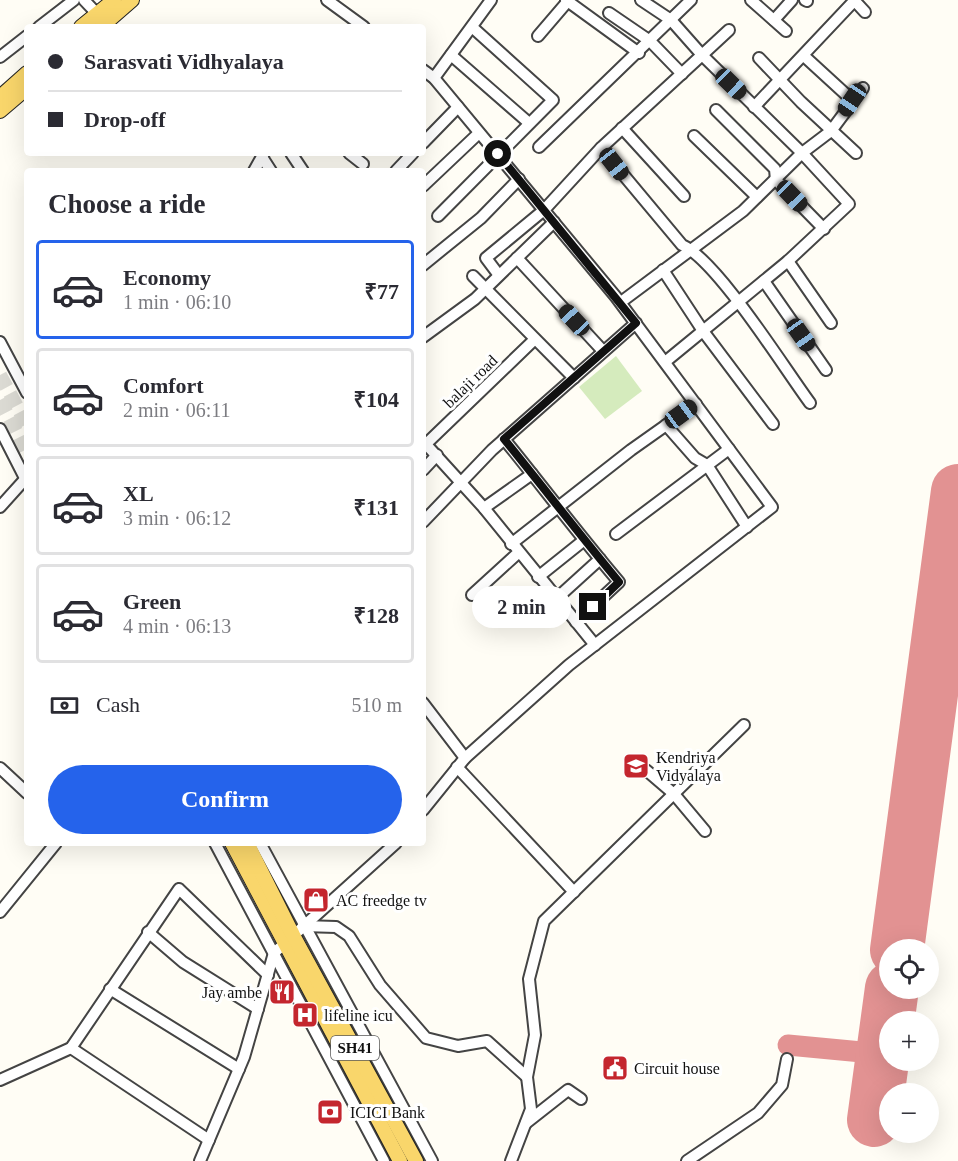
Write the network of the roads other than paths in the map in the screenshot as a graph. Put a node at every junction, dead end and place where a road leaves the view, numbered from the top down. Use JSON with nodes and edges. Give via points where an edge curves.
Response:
{"nodes":[{"id":1,"x":74,"y":0,"type":"edge"},
{"id":2,"x":84,"y":0,"type":"edge"},
{"id":3,"x":114,"y":0,"type":"edge"},
{"id":4,"x":132,"y":0,"type":"edge"},
{"id":5,"x":327,"y":0,"type":"edge"},
{"id":6,"x":491,"y":0,"type":"edge"},
{"id":7,"x":641,"y":0,"type":"edge"},
{"id":8,"x":691,"y":0,"type":"edge"},
{"id":9,"x":752,"y":0,"type":"edge"},
{"id":10,"x":792,"y":0,"type":"edge"},
{"id":11,"x":854,"y":0,"type":"edge"},
{"id":12,"x":567,"y":1,"type":"edge"},
{"id":13,"x":609,"y":12,"type":"dead end"},
{"id":14,"x":865,"y":12,"type":"dead end"},
{"id":15,"x":671,"y":20,"type":"junction"},
{"id":16,"x":774,"y":20,"type":"junction"},
{"id":17,"x":101,"y":21,"type":"edge"},
{"id":18,"x":350,"y":23,"type":"edge"},
{"id":19,"x":43,"y":24,"type":"edge"},
{"id":20,"x":472,"y":27,"type":"junction"},
{"id":21,"x":729,"y":30,"type":"dead end"},
{"id":22,"x":786,"y":31,"type":"dead end"},
{"id":23,"x":538,"y":36,"type":"dead end"},
{"id":24,"x":24,"y":38,"type":"edge"},
{"id":25,"x":650,"y":41,"type":"junction"},
{"id":26,"x":639,"y":53,"type":"junction"},
{"id":27,"x":451,"y":55,"type":"junction"},
{"id":28,"x":702,"y":56,"type":"junction"},
{"id":29,"x":804,"y":56,"type":"junction"},
{"id":30,"x":0,"y":57,"type":"edge"},
{"id":31,"x":759,"y":58,"type":"dead end"},
{"id":32,"x":426,"y":72,"type":"edge"},
{"id":33,"x":682,"y":74,"type":"junction"},
{"id":34,"x":24,"y":77,"type":"edge"},
{"id":35,"x":434,"y":78,"type":"junction"},
{"id":36,"x":781,"y":81,"type":"junction"},
{"id":37,"x":863,"y":88,"type":"dead end"},
{"id":38,"x":24,"y":91,"type":"edge"},
{"id":39,"x":0,"y":97,"type":"edge"},
{"id":40,"x":852,"y":100,"type":"junction"},
{"id":41,"x":458,"y":107,"type":"junction"},
{"id":42,"x":754,"y":107,"type":"junction"},
{"id":43,"x":716,"y":110,"type":"dead end"},
{"id":44,"x":0,"y":111,"type":"edge"},
{"id":45,"x":529,"y":123,"type":"junction"},
{"id":46,"x":622,"y":128,"type":"junction"},
{"id":47,"x":831,"y":131,"type":"junction"},
{"id":48,"x":480,"y":133,"type":"junction"},
{"id":49,"x":694,"y":136,"type":"dead end"},
{"id":50,"x":426,"y":140,"type":"edge"},
{"id":51,"x":539,"y":147,"type":"dead end"},
{"id":52,"x":601,"y":148,"type":"junction"},
{"id":53,"x":802,"y":153,"type":"junction"},
{"id":54,"x":856,"y":153,"type":"dead end"},
{"id":55,"x":498,"y":154,"type":"junction"},
{"id":56,"x":354,"y":156,"type":"edge"},
{"id":57,"x":410,"y":156,"type":"edge"},
{"id":58,"x":363,"y":164,"type":"dead end"},
{"id":59,"x":399,"y":168,"type":"edge"},
{"id":60,"x":519,"y":179,"type":"junction"},
{"id":61,"x":776,"y":180,"type":"junction"},
{"id":62,"x":426,"y":183,"type":"edge"},
{"id":63,"x":684,"y":196,"type":"dead end"},
{"id":64,"x":758,"y":197,"type":"junction"},
{"id":65,"x":544,"y":210,"type":"junction"},
{"id":66,"x":438,"y":216,"type":"dead end"},
{"id":67,"x":554,"y":222,"type":"junction"},
{"id":68,"x":824,"y":229,"type":"junction"},
{"id":69,"x":694,"y":250,"type":"junction"},
{"id":70,"x":517,"y":258,"type":"junction"},
{"id":71,"x":788,"y":261,"type":"junction"},
{"id":72,"x":426,"y":263,"type":"edge"},
{"id":73,"x":663,"y":270,"type":"junction"},
{"id":74,"x":498,"y":274,"type":"junction"},
{"id":75,"x":473,"y":276,"type":"dead end"},
{"id":76,"x":764,"y":281,"type":"junction"},
{"id":77,"x":485,"y":288,"type":"junction"},
{"id":78,"x":621,"y":302,"type":"junction"},
{"id":79,"x":738,"y":303,"type":"junction"},
{"id":80,"x":636,"y":323,"type":"junction"},
{"id":81,"x":831,"y":323,"type":"dead end"},
{"id":82,"x":703,"y":331,"type":"junction"},
{"id":83,"x":426,"y":335,"type":"edge"},
{"id":84,"x":534,"y":340,"type":"junction"},
{"id":85,"x":0,"y":342,"type":"edge"},
{"id":86,"x":603,"y":351,"type":"junction"},
{"id":87,"x":665,"y":362,"type":"junction"},
{"id":88,"x":826,"y":370,"type":"dead end"},
{"id":89,"x":574,"y":378,"type":"junction"},
{"id":90,"x":24,"y":387,"type":"edge"},
{"id":91,"x":810,"y":403,"type":"dead end"},
{"id":92,"x":696,"y":404,"type":"junction"},
{"id":93,"x":773,"y":424,"type":"dead end"},
{"id":94,"x":666,"y":425,"type":"junction"},
{"id":95,"x":0,"y":429,"type":"edge"},
{"id":96,"x":504,"y":439,"type":"junction"},
{"id":97,"x":426,"y":441,"type":"edge"},
{"id":98,"x":426,"y":443,"type":"edge"},
{"id":99,"x":729,"y":449,"type":"junction"},
{"id":100,"x":437,"y":455,"type":"junction"},
{"id":101,"x":707,"y":465,"type":"junction"},
{"id":102,"x":426,"y":467,"type":"edge"},
{"id":103,"x":532,"y":474,"type":"junction"},
{"id":104,"x":24,"y":476,"type":"edge"},
{"id":105,"x":24,"y":482,"type":"edge"},
{"id":106,"x":461,"y":482,"type":"junction"},
{"id":107,"x":559,"y":506,"type":"junction"},
{"id":108,"x":0,"y":507,"type":"edge"},
{"id":109,"x":484,"y":508,"type":"junction"},
{"id":110,"x":426,"y":519,"type":"edge"},
{"id":111,"x":747,"y":527,"type":"junction"},
{"id":112,"x":616,"y":534,"type":"dead end"},
{"id":113,"x":583,"y":541,"type":"junction"},
{"id":114,"x":511,"y":543,"type":"junction"},
{"id":115,"x":518,"y":554,"type":"junction"},
{"id":116,"x":600,"y":560,"type":"junction"},
{"id":117,"x":538,"y":577,"type":"junction"},
{"id":118,"x":472,"y":595,"type":"dead end"},
{"id":119,"x":556,"y":599,"type":"junction"},
{"id":120,"x":576,"y":622,"type":"junction"},
{"id":121,"x":595,"y":645,"type":"junction"},
{"id":122,"x":426,"y":708,"type":"edge"},
{"id":123,"x":744,"y":724,"type":"dead end"},
{"id":124,"x":465,"y":758,"type":"junction"},
{"id":125,"x":0,"y":768,"type":"edge"},
{"id":126,"x":458,"y":768,"type":"junction"},
{"id":127,"x":646,"y":770,"type":"dead end"},
{"id":128,"x":24,"y":790,"type":"edge"},
{"id":129,"x":674,"y":794,"type":"junction"},
{"id":130,"x":426,"y":802,"type":"edge"},
{"id":131,"x":705,"y":831,"type":"dead end"},
{"id":132,"x":54,"y":846,"type":"edge"},
{"id":133,"x":217,"y":846,"type":"edge"},
{"id":134,"x":246,"y":846,"type":"edge"},
{"id":135,"x":393,"y":846,"type":"edge"},
{"id":136,"x":574,"y":892,"type":"junction"},
{"id":137,"x":0,"y":912,"type":"edge"},
{"id":138,"x":148,"y":932,"type":"junction"},
{"id":139,"x":294,"y":934,"type":"junction"},
{"id":140,"x":274,"y":953,"type":"junction"},
{"id":141,"x":268,"y":975,"type":"junction"},
{"id":142,"x":110,"y":989,"type":"junction"},
{"id":143,"x":258,"y":1009,"type":"junction"},
{"id":144,"x":71,"y":1048,"type":"junction"},
{"id":145,"x":787,"y":1059,"type":"dead end"},
{"id":146,"x":239,"y":1069,"type":"junction"},
{"id":147,"x":527,"y":1077,"type":"junction"},
{"id":148,"x":0,"y":1080,"type":"edge"},
{"id":149,"x":580,"y":1099,"type":"dead end"},
{"id":150,"x":526,"y":1123,"type":"junction"},
{"id":151,"x":209,"y":1140,"type":"junction"},
{"id":152,"x":200,"y":1161,"type":"edge"},
{"id":153,"x":384,"y":1161,"type":"edge"},
{"id":154,"x":400,"y":1161,"type":"edge"},
{"id":155,"x":416,"y":1161,"type":"edge"},
{"id":156,"x":432,"y":1161,"type":"edge"},
{"id":157,"x":511,"y":1161,"type":"edge"},
{"id":158,"x":687,"y":1161,"type":"edge"}],
"edges":[{"from":1,"to":19,"type":"street"},
{"from":2,"to":17,"type":"street"},
{"from":3,"to":17,"type":"main road"},
{"from":4,"to":17,"type":"main road"},
{"from":5,"to":18,"type":"street"},
{"from":6,"to":20,"type":"street"},
{"from":7,"to":15,"type":"street"},
{"from":8,"to":15,"type":"street"},
{"from":9,"to":16,"type":"street"},
{"from":10,"to":16,"type":"street"},
{"from":11,"to":14,"type":"street"},
{"from":11,"to":29,"type":"street"},
{"from":12,"to":23,"type":"street"},
{"from":12,"to":26,"type":"street"},
{"from":13,"to":25,"type":"street"},
{"from":15,"to":25,"type":"street"},
{"from":15,"to":28,"type":"street"},
{"from":16,"to":22,"type":"street"},
{"from":20,"to":27,"type":"street"},
{"from":20,"to":45,"type":"street","via":[[553,100]]},
{"from":21,"to":28,"type":"street"},
{"from":24,"to":30,"type":"street"},
{"from":25,"to":26,"type":"street"},
{"from":25,"to":33,"type":"street"},
{"from":26,"to":51,"type":"street"},
{"from":27,"to":35,"type":"street"},
{"from":27,"to":45,"type":"street"},
{"from":28,"to":33,"type":"street"},
{"from":28,"to":42,"type":"street"},
{"from":29,"to":36,"type":"street"},
{"from":29,"to":40,"type":"street"},
{"from":31,"to":36,"type":"street"},
{"from":32,"to":35,"type":"street"},
{"from":33,"to":46,"type":"street"},
{"from":34,"to":39,"type":"main road"},
{"from":35,"to":41,"type":"street"},
{"from":36,"to":42,"type":"street"},
{"from":36,"to":47,"type":"street"},
{"from":37,"to":40,"type":"street"},
{"from":38,"to":44,"type":"main road"},
{"from":40,"to":47,"type":"street"},
{"from":41,"to":48,"type":"street"},
{"from":41,"to":50,"type":"street"},
{"from":42,"to":53,"type":"street"},
{"from":43,"to":61,"type":"street","via":[[775,169]]},
{"from":45,"to":55,"type":"street"},
{"from":46,"to":52,"type":"street"},
{"from":46,"to":63,"type":"street"},
{"from":47,"to":53,"type":"street"},
{"from":47,"to":54,"type":"street"},
{"from":48,"to":55,"type":"street"},
{"from":48,"to":62,"type":"street"},
{"from":49,"to":64,"type":"street"},
{"from":52,"to":65,"type":"street"},
{"from":52,"to":69,"type":"street","via":[[682,245]]},
{"from":53,"to":61,"type":"street"},
{"from":53,"to":68,"type":"street","via":[[849,204]]},
{"from":55,"to":60,"type":"street"},
{"from":55,"to":66,"type":"street"},
{"from":56,"to":58,"type":"street"},
{"from":57,"to":59,"type":"street"},
{"from":60,"to":65,"type":"street"},
{"from":60,"to":72,"type":"street","via":[[481,218]]},
{"from":61,"to":64,"type":"street"},
{"from":61,"to":68,"type":"street"},
{"from":64,"to":69,"type":"street"},
{"from":65,"to":67,"type":"street"},
{"from":65,"to":74,"type":"street","via":[[486,258]]},
{"from":67,"to":70,"type":"street"},
{"from":67,"to":78,"type":"street"},
{"from":68,"to":71,"type":"street"},
{"from":69,"to":73,"type":"street"},
{"from":69,"to":79,"type":"street"},
{"from":70,"to":74,"type":"street"},
{"from":70,"to":86,"type":"street"},
{"from":71,"to":76,"type":"street"},
{"from":71,"to":81,"type":"street"},
{"from":73,"to":78,"type":"street"},
{"from":73,"to":82,"type":"street"},
{"from":74,"to":77,"type":"street"},
{"from":75,"to":77,"type":"street"},
{"from":76,"to":79,"type":"street"},
{"from":76,"to":88,"type":"street"},
{"from":77,"to":83,"type":"street"},
{"from":77,"to":84,"type":"street"},
{"from":78,"to":80,"type":"street"},
{"from":79,"to":82,"type":"street"},
{"from":79,"to":91,"type":"street"},
{"from":80,"to":86,"type":"street"},
{"from":80,"to":87,"type":"street"},
{"from":82,"to":87,"type":"street"},
{"from":82,"to":93,"type":"street"},
{"from":84,"to":89,"type":"street"},
{"from":84,"to":97,"type":"street","name":"balaji road"},
{"from":85,"to":90,"type":"street"},
{"from":86,"to":89,"type":"street"},
{"from":87,"to":92,"type":"street"},
{"from":89,"to":96,"type":"street"},
{"from":92,"to":94,"type":"street"},
{"from":92,"to":99,"type":"street"},
{"from":94,"to":101,"type":"street","via":[[695,458]]},
{"from":94,"to":107,"type":"street"},
{"from":95,"to":104,"type":"street"},
{"from":96,"to":103,"type":"street"},
{"from":96,"to":106,"type":"street"},
{"from":98,"to":100,"type":"street"},
{"from":99,"to":101,"type":"street"},
{"from":99,"to":111,"type":"street","via":[[772,507]]},
{"from":100,"to":102,"type":"street"},
{"from":100,"to":106,"type":"street"},
{"from":101,"to":111,"type":"street"},
{"from":101,"to":112,"type":"street"},
{"from":103,"to":107,"type":"street"},
{"from":103,"to":109,"type":"street"},
{"from":105,"to":108,"type":"street"},
{"from":106,"to":109,"type":"street"},
{"from":106,"to":110,"type":"street"},
{"from":107,"to":113,"type":"street"},
{"from":107,"to":114,"type":"street"},
{"from":109,"to":114,"type":"street"},
{"from":111,"to":121,"type":"street"},
{"from":113,"to":116,"type":"street"},
{"from":113,"to":117,"type":"street"},
{"from":114,"to":115,"type":"street"},
{"from":115,"to":117,"type":"street"},
{"from":115,"to":118,"type":"street"},
{"from":116,"to":119,"type":"street"},
{"from":116,"to":120,"type":"street","via":[[619,582]]},
{"from":117,"to":119,"type":"street"},
{"from":119,"to":120,"type":"street"},
{"from":120,"to":121,"type":"street"},
{"from":121,"to":124,"type":"street"},
{"from":122,"to":124,"type":"street"},
{"from":123,"to":129,"type":"street"},
{"from":124,"to":126,"type":"street"},
{"from":125,"to":128,"type":"street"},
{"from":126,"to":130,"type":"street"},
{"from":126,"to":136,"type":"street"},
{"from":127,"to":129,"type":"street"},
{"from":129,"to":131,"type":"street"},
{"from":129,"to":136,"type":"street"},
{"from":132,"to":137,"type":"street"},
{"from":133,"to":140,"type":"street"},
{"from":134,"to":139,"type":"main road","number":"SH41"},
{"from":135,"to":139,"type":"street"},
{"from":136,"to":147,"type":"street","via":[[544,921],[529,979],[535,1035]]},
{"from":138,"to":141,"type":"street","via":[[179,889]]},
{"from":138,"to":142,"type":"street"},
{"from":138,"to":143,"type":"street","via":[[183,962]]},
{"from":139,"to":140,"type":"street"},
{"from":139,"to":147,"type":"street","via":[[336,927],[349,936],[380,984],[426,1038],[458,1046],[487,1041]]},
{"from":139,"to":154,"type":"main road","number":"SH41"},
{"from":139,"to":155,"type":"main road","number":"SH41"},
{"from":139,"to":156,"type":"street"},
{"from":140,"to":141,"type":"street"},
{"from":140,"to":153,"type":"street"},
{"from":141,"to":143,"type":"street"},
{"from":142,"to":144,"type":"street"},
{"from":142,"to":146,"type":"street"},
{"from":143,"to":146,"type":"street"},
{"from":144,"to":148,"type":"street"},
{"from":144,"to":151,"type":"street"},
{"from":145,"to":158,"type":"street","via":[[782,1085],[758,1113]]},
{"from":146,"to":151,"type":"street"},
{"from":147,"to":150,"type":"street","via":[[531,1109]]},
{"from":149,"to":150,"type":"street","via":[[568,1090]]},
{"from":150,"to":157,"type":"street"},
{"from":151,"to":152,"type":"street"}]}
